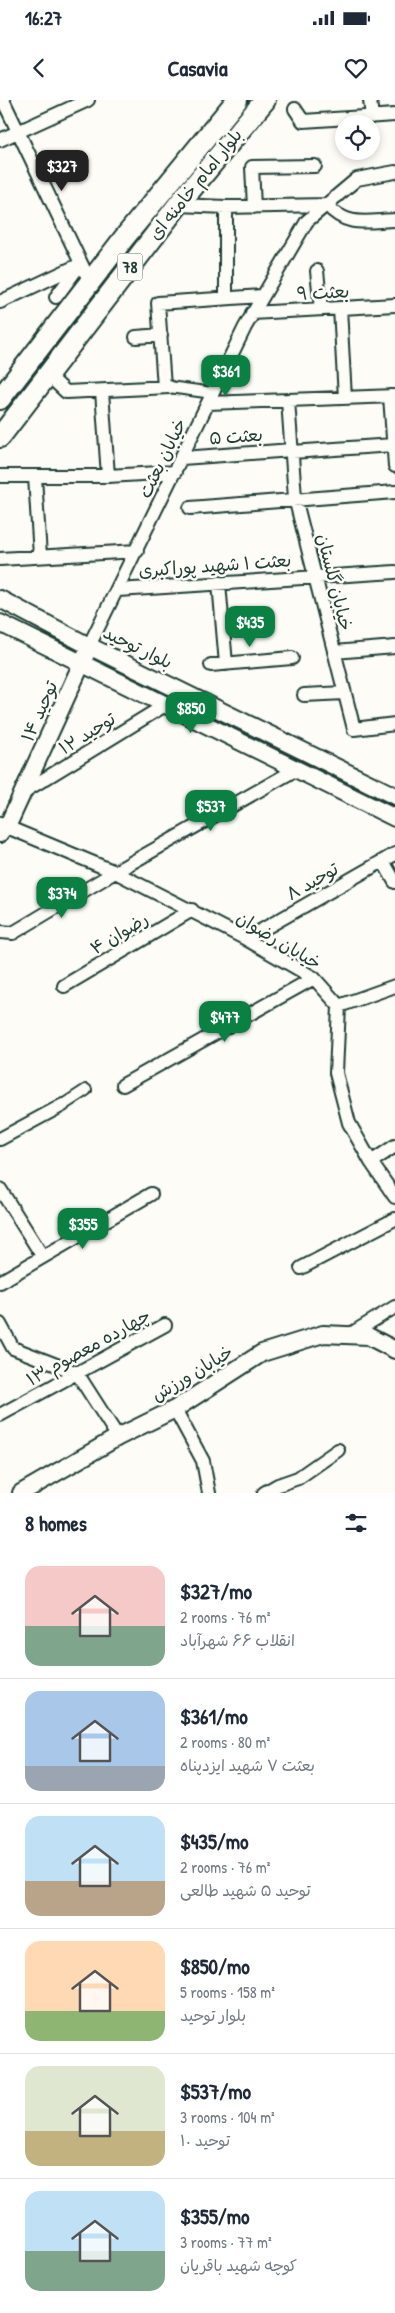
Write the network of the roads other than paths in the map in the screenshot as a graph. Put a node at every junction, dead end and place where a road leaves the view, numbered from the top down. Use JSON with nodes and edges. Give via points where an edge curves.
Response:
{"nodes":[{"id":1,"x":3,"y":100,"type":"edge"},
{"id":2,"x":88,"y":100,"type":"edge"},
{"id":3,"x":236,"y":100,"type":"edge"},
{"id":4,"x":265,"y":100,"type":"edge"},
{"id":5,"x":370,"y":100,"type":"edge"},
{"id":6,"x":295,"y":109,"type":"dead end"},
{"id":7,"x":372,"y":115,"type":"edge"},
{"id":8,"x":395,"y":115,"type":"edge"},
{"id":9,"x":380,"y":116,"type":"edge"},
{"id":10,"x":335,"y":119,"type":"edge"},
{"id":11,"x":18,"y":132,"type":"junction"},
{"id":12,"x":0,"y":140,"type":"edge"},
{"id":13,"x":315,"y":166,"type":"dead end"},
{"id":14,"x":395,"y":172,"type":"edge"},
{"id":15,"x":178,"y":205,"type":"junction"},
{"id":16,"x":327,"y":205,"type":"junction"},
{"id":17,"x":226,"y":207,"type":"junction"},
{"id":18,"x":254,"y":207,"type":"junction"},
{"id":19,"x":395,"y":220,"type":"edge"},
{"id":20,"x":81,"y":264,"type":"junction"},
{"id":21,"x":317,"y":271,"type":"dead end"},
{"id":22,"x":90,"y":282,"type":"junction"},
{"id":23,"x":56,"y":296,"type":"dead end"},
{"id":24,"x":262,"y":296,"type":"junction"},
{"id":25,"x":226,"y":298,"type":"junction"},
{"id":26,"x":0,"y":302,"type":"edge"},
{"id":27,"x":395,"y":306,"type":"edge"},
{"id":28,"x":340,"y":308,"type":"junction"},
{"id":29,"x":321,"y":309,"type":"junction"},
{"id":30,"x":252,"y":313,"type":"junction"},
{"id":31,"x":160,"y":336,"type":"junction"},
{"id":32,"x":136,"y":337,"type":"dead end"},
{"id":33,"x":48,"y":375,"type":"junction"},
{"id":34,"x":167,"y":387,"type":"junction"},
{"id":35,"x":102,"y":391,"type":"junction"},
{"id":36,"x":392,"y":396,"type":"edge"},
{"id":37,"x":211,"y":398,"type":"junction"},
{"id":38,"x":345,"y":398,"type":"junction"},
{"id":39,"x":0,"y":400,"type":"edge"},
{"id":40,"x":288,"y":400,"type":"junction"},
{"id":41,"x":0,"y":437,"type":"edge"},
{"id":42,"x":393,"y":445,"type":"junction"},
{"id":43,"x":292,"y":451,"type":"junction"},
{"id":44,"x":182,"y":458,"type":"junction"},
{"id":45,"x":395,"y":466,"type":"edge"},
{"id":46,"x":175,"y":472,"type":"junction"},
{"id":47,"x":0,"y":476,"type":"edge"},
{"id":48,"x":108,"y":476,"type":"junction"},
{"id":49,"x":35,"y":477,"type":"junction"},
{"id":50,"x":395,"y":492,"type":"edge"},
{"id":51,"x":296,"y":498,"type":"junction"},
{"id":52,"x":190,"y":508,"type":"dead end"},
{"id":53,"x":137,"y":551,"type":"junction"},
{"id":54,"x":40,"y":556,"type":"junction"},
{"id":55,"x":0,"y":559,"type":"edge"},
{"id":56,"x":395,"y":572,"type":"edge"},
{"id":57,"x":315,"y":576,"type":"junction"},
{"id":58,"x":219,"y":583,"type":"junction"},
{"id":59,"x":118,"y":590,"type":"junction"},
{"id":60,"x":0,"y":599,"type":"edge"},
{"id":61,"x":0,"y":624,"type":"edge"},
{"id":62,"x":89,"y":646,"type":"junction"},
{"id":63,"x":395,"y":647,"type":"edge"},
{"id":64,"x":334,"y":652,"type":"junction"},
{"id":65,"x":292,"y":658,"type":"dead end"},
{"id":66,"x":226,"y":664,"type":"junction"},
{"id":67,"x":81,"y":665,"type":"junction"},
{"id":68,"x":211,"y":666,"type":"dead end"},
{"id":69,"x":345,"y":693,"type":"junction"},
{"id":70,"x":304,"y":695,"type":"dead end"},
{"id":71,"x":167,"y":704,"type":"junction"},
{"id":72,"x":395,"y":724,"type":"edge"},
{"id":73,"x":295,"y":770,"type":"junction"},
{"id":74,"x":25,"y":791,"type":"junction"},
{"id":75,"x":395,"y":796,"type":"edge"},
{"id":76,"x":395,"y":818,"type":"edge"},
{"id":77,"x":2,"y":829,"type":"edge"},
{"id":78,"x":395,"y":854,"type":"edge"},
{"id":79,"x":382,"y":861,"type":"junction"},
{"id":80,"x":115,"y":872,"type":"junction"},
{"id":81,"x":395,"y":882,"type":"edge"},
{"id":82,"x":192,"y":910,"type":"junction"},
{"id":83,"x":0,"y":932,"type":"edge"},
{"id":84,"x":246,"y":938,"type":"junction"},
{"id":85,"x":314,"y":978,"type":"junction"},
{"id":86,"x":64,"y":986,"type":"dead end"},
{"id":87,"x":395,"y":986,"type":"edge"},
{"id":88,"x":339,"y":1006,"type":"junction"},
{"id":89,"x":123,"y":1085,"type":"dead end"},
{"id":90,"x":86,"y":1090,"type":"dead end"},
{"id":91,"x":63,"y":1105,"type":"joint"},
{"id":92,"x":0,"y":1139,"type":"edge"},
{"id":93,"x":395,"y":1146,"type":"edge"},
{"id":94,"x":371,"y":1162,"type":"junction"},
{"id":95,"x":0,"y":1189,"type":"edge"},
{"id":96,"x":151,"y":1194,"type":"dead end"},
{"id":97,"x":395,"y":1197,"type":"edge"},
{"id":98,"x":395,"y":1219,"type":"edge"},
{"id":99,"x":43,"y":1257,"type":"junction"},
{"id":100,"x":302,"y":1268,"type":"dead end"},
{"id":101,"x":0,"y":1282,"type":"edge"},
{"id":102,"x":395,"y":1307,"type":"edge"},
{"id":103,"x":0,"y":1324,"type":"edge"},
{"id":104,"x":166,"y":1325,"type":"dead end"},
{"id":105,"x":350,"y":1335,"type":"junction"},
{"id":106,"x":4,"y":1339,"type":"edge"},
{"id":107,"x":395,"y":1350,"type":"edge"},
{"id":108,"x":77,"y":1373,"type":"junction"},
{"id":109,"x":175,"y":1409,"type":"junction"},
{"id":110,"x":0,"y":1415,"type":"edge"},
{"id":111,"x":118,"y":1438,"type":"junction"},
{"id":112,"x":338,"y":1450,"type":"dead end"},
{"id":113,"x":21,"y":1493,"type":"edge"},
{"id":114,"x":209,"y":1493,"type":"edge"},
{"id":115,"x":264,"y":1493,"type":"edge"}],
"edges":[{"from":1,"to":11,"type":"street"},
{"from":2,"to":11,"type":"street"},
{"from":3,"to":22,"type":"main road","name":"بلوار امام خامنه ای","number":"78"},
{"from":4,"to":15,"type":"main road","name":"بلوار امام خامنه ای","number":"78"},
{"from":5,"to":7,"type":"street"},
{"from":6,"to":10,"type":"street","via":[[303,121]]},
{"from":8,"to":9,"type":"street"},
{"from":11,"to":12,"type":"street"},
{"from":11,"to":20,"type":"street"},
{"from":13,"to":18,"type":"street","via":[[252,167]]},
{"from":14,"to":16,"type":"street","name":"خیابان بعثت","via":[[358,179]]},
{"from":15,"to":17,"type":"street"},
{"from":15,"to":33,"type":"main road","name":"بلوار امام خامنه ای","number":"78"},
{"from":16,"to":18,"type":"street"},
{"from":16,"to":19,"type":"street","via":[[342,219],[351,222]]},
{"from":16,"to":24,"type":"street","name":"خیابان بعثت","via":[[307,221]]},
{"from":17,"to":18,"type":"street"},
{"from":17,"to":25,"type":"street"},
{"from":20,"to":22,"type":"street"},
{"from":20,"to":23,"type":"street"},
{"from":20,"to":26,"type":"street"},
{"from":21,"to":29,"type":"street"},
{"from":22,"to":39,"type":"main road","name":"بلوار امام خامنه ای","number":"78"},
{"from":24,"to":25,"type":"street"},
{"from":24,"to":30,"type":"street","name":"خیابان بعثت"},
{"from":25,"to":31,"type":"street","via":[[158,303]]},
{"from":27,"to":28,"type":"street","name":"بعثت ۹"},
{"from":28,"to":29,"type":"street","name":"بعثت ۹"},
{"from":28,"to":38,"type":"street"},
{"from":29,"to":30,"type":"street","name":"بعثت ۹"},
{"from":30,"to":37,"type":"street","name":"خیابان بعثت"},
{"from":31,"to":32,"type":"street"},
{"from":31,"to":34,"type":"street"},
{"from":33,"to":35,"type":"street","via":[[66,392]]},
{"from":33,"to":41,"type":"main road","name":"بلوار امام خامنه ای","number":"78"},
{"from":34,"to":35,"type":"street"},
{"from":34,"to":37,"type":"street"},
{"from":35,"to":48,"type":"street"},
{"from":36,"to":38,"type":"street"},
{"from":36,"to":42,"type":"street"},
{"from":37,"to":40,"type":"street"},
{"from":37,"to":44,"type":"street","name":"خیابان بعثت"},
{"from":38,"to":40,"type":"street"},
{"from":40,"to":43,"type":"street","name":"خیابان گلستان"},
{"from":42,"to":43,"type":"street","name":"بعثت ۵"},
{"from":42,"to":45,"type":"street"},
{"from":43,"to":44,"type":"street","name":"بعثت ۵"},
{"from":43,"to":51,"type":"street","name":"خیابان گلستان"},
{"from":44,"to":46,"type":"street","name":"خیابان بعثت"},
{"from":46,"to":48,"type":"street"},
{"from":46,"to":53,"type":"street","name":"خیابان بعثت"},
{"from":47,"to":49,"type":"street"},
{"from":48,"to":49,"type":"street"},
{"from":49,"to":54,"type":"street"},
{"from":50,"to":51,"type":"street"},
{"from":51,"to":52,"type":"street"},
{"from":51,"to":57,"type":"street","name":"خیابان گلستان"},
{"from":53,"to":54,"type":"street"},
{"from":53,"to":59,"type":"street","name":"خیابان بعثت"},
{"from":54,"to":55,"type":"street"},
{"from":56,"to":57,"type":"street","name":"بعثت ۱ شهید پوراکبری"},
{"from":57,"to":58,"type":"street","name":"بعثت ۱ شهید پوراکبری"},
{"from":57,"to":64,"type":"street","name":"خیابان گلستان"},
{"from":58,"to":59,"type":"street","name":"بعثت ۱ شهید پوراکبری"},
{"from":58,"to":66,"type":"street"},
{"from":59,"to":62,"type":"street","name":"خیابان بعثت"},
{"from":60,"to":62,"type":"street","name":"بلوار توحید"},
{"from":61,"to":67,"type":"street"},
{"from":62,"to":67,"type":"street","name":"توحید ۱۴"},
{"from":62,"to":75,"type":"street","name":"بلوار توحید"},
{"from":63,"to":64,"type":"street"},
{"from":64,"to":69,"type":"street","name":"خیابان گلستان"},
{"from":65,"to":66,"type":"street"},
{"from":66,"to":68,"type":"street"},
{"from":67,"to":71,"type":"street"},
{"from":67,"to":74,"type":"street","name":"توحید ۱۴"},
{"from":69,"to":70,"type":"street"},
{"from":69,"to":72,"type":"street","name":"خیابان گلستان","via":[[354,730]]},
{"from":71,"to":73,"type":"street"},
{"from":71,"to":74,"type":"street","name":"توحید ۱۲"},
{"from":73,"to":76,"type":"street"},
{"from":73,"to":80,"type":"street"},
{"from":74,"to":77,"type":"street","name":"توحید ۱۴"},
{"from":77,"to":80,"type":"street","name":"خیابان رضوان"},
{"from":78,"to":79,"type":"street","name":"توحید ۸"},
{"from":79,"to":81,"type":"street"},
{"from":79,"to":84,"type":"street","name":"توحید ۸"},
{"from":80,"to":82,"type":"street","name":"خیابان رضوان"},
{"from":80,"to":83,"type":"street","via":[[13,933]]},
{"from":82,"to":84,"type":"street","name":"خیابان رضوان"},
{"from":82,"to":86,"type":"street","name":"رضوان ۴"},
{"from":84,"to":85,"type":"street","name":"خیابان رضوان"},
{"from":85,"to":88,"type":"street","name":"خیابان رضوان"},
{"from":85,"to":89,"type":"street"},
{"from":87,"to":88,"type":"street"},
{"from":88,"to":94,"type":"street","via":[[336,1072],[349,1123]]},
{"from":90,"to":91,"type":"street"},
{"from":91,"to":92,"type":"street"},
{"from":93,"to":94,"type":"street"},
{"from":94,"to":97,"type":"street"},
{"from":95,"to":99,"type":"street"},
{"from":96,"to":99,"type":"street"},
{"from":98,"to":100,"type":"street"},
{"from":99,"to":101,"type":"street"},
{"from":102,"to":105,"type":"street"},
{"from":103,"to":106,"type":"street"},
{"from":104,"to":108,"type":"street","name":"چهارده معصوم ۱۳"},
{"from":105,"to":107,"type":"street","name":"خیابان ورزش","via":[[368,1336]]},
{"from":105,"to":109,"type":"street","name":"خیابان ورزش","via":[[323,1334],[262,1353]]},
{"from":106,"to":108,"type":"street","via":[[13,1348]]},
{"from":108,"to":110,"type":"street","name":"چهارده معصوم ۱۳"},
{"from":108,"to":111,"type":"street"},
{"from":109,"to":111,"type":"street","name":"خیابان ورزش"},
{"from":109,"to":114,"type":"street","via":[[203,1462]]},
{"from":111,"to":113,"type":"street","name":"خیابان ورزش"},
{"from":112,"to":115,"type":"street","via":[[298,1478]]}]}
